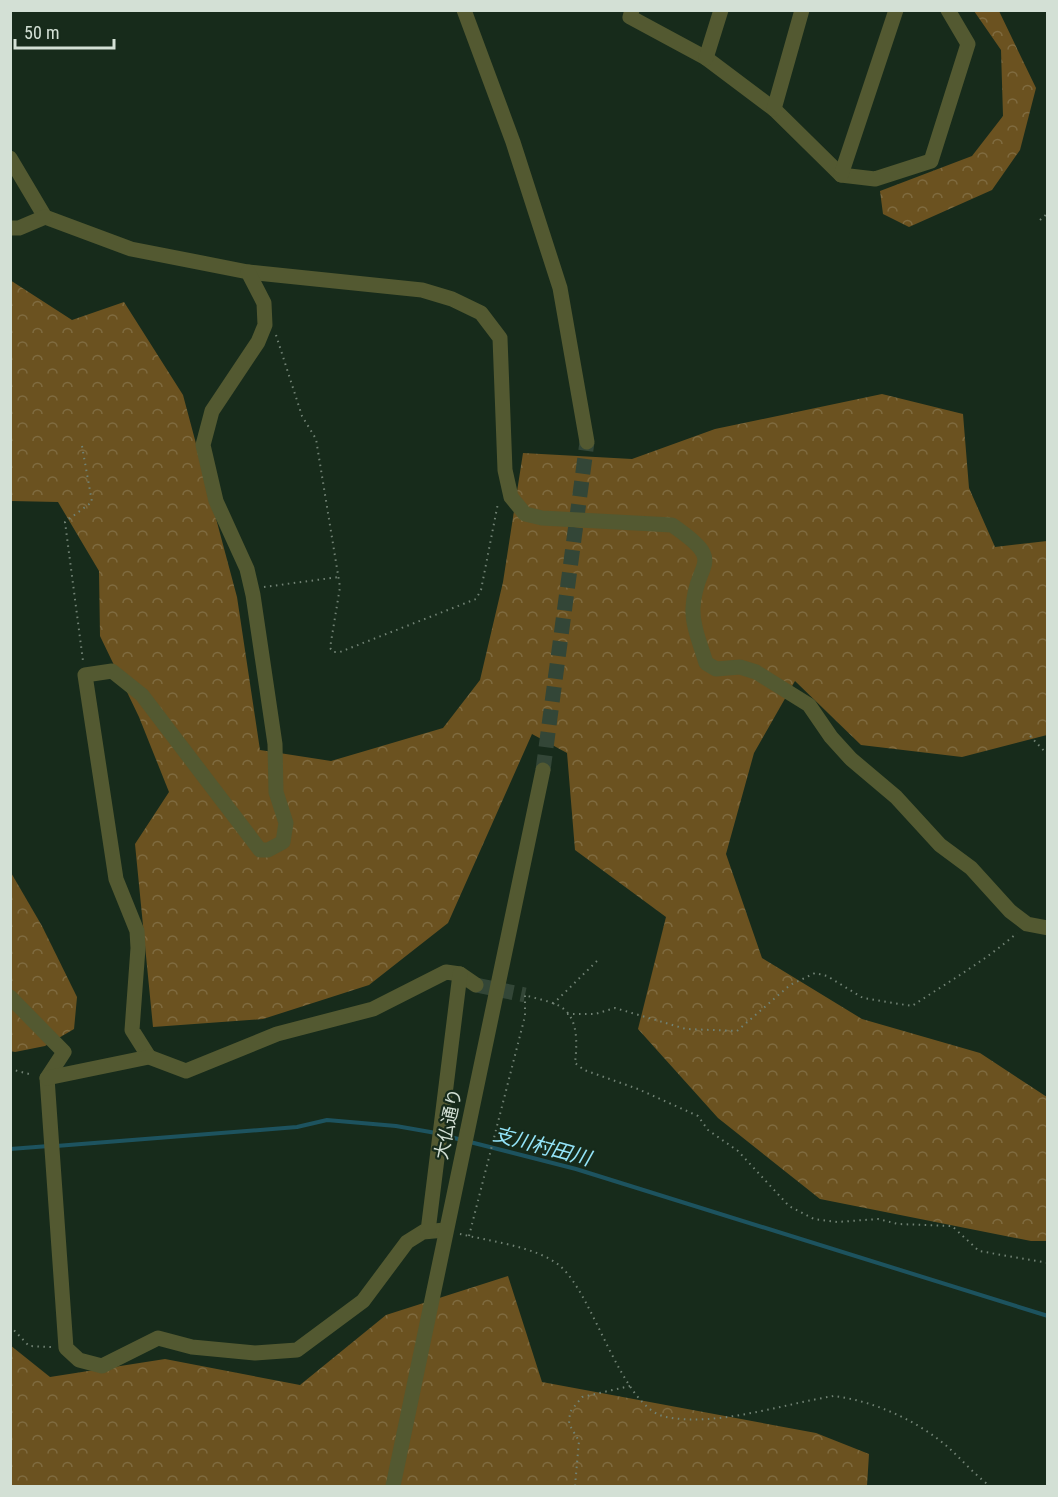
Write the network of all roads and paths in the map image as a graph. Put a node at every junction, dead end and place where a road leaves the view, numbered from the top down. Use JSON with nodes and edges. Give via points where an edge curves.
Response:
{"nodes":[{"id":1,"x":464,"y":10,"type":"edge"},
{"id":2,"x":632,"y":10,"type":"edge"},
{"id":3,"x":721,"y":10,"type":"edge"},
{"id":4,"x":802,"y":10,"type":"edge"},
{"id":5,"x":896,"y":10,"type":"edge"},
{"id":6,"x":948,"y":10,"type":"edge"},
{"id":7,"x":706,"y":58,"type":"junction"},
{"id":8,"x":774,"y":110,"type":"junction"},
{"id":9,"x":10,"y":158,"type":"edge"},
{"id":10,"x":841,"y":175,"type":"junction"},
{"id":11,"x":1047,"y":213,"type":"edge"},
{"id":12,"x":45,"y":217,"type":"junction"},
{"id":13,"x":1040,"y":220,"type":"dead end"},
{"id":14,"x":10,"y":228,"type":"edge"},
{"id":15,"x":248,"y":272,"type":"junction"},
{"id":16,"x":265,"y":319,"type":"junction"},
{"id":17,"x":586,"y":442,"type":"tunnel mouth"},
{"id":18,"x":82,"y":446,"type":"dead end"},
{"id":19,"x":498,"y":502,"type":"dead end"},
{"id":20,"x":339,"y":577,"type":"junction"},
{"id":21,"x":252,"y":589,"type":"junction"},
{"id":22,"x":85,"y":675,"type":"junction"},
{"id":23,"x":1030,"y":736,"type":"dead end"},
{"id":24,"x":1047,"y":755,"type":"edge"},
{"id":25,"x":543,"y":770,"type":"tunnel mouth"},
{"id":26,"x":1027,"y":924,"type":"junction"},
{"id":27,"x":1047,"y":928,"type":"edge"},
{"id":28,"x":599,"y":959,"type":"dead end"},
{"id":29,"x":460,"y":974,"type":"junction"},
{"id":30,"x":476,"y":985,"type":"tunnel mouth"},
{"id":31,"x":10,"y":997,"type":"edge"},
{"id":32,"x":553,"y":1004,"type":"junction"},
{"id":33,"x":567,"y":1014,"type":"junction"},
{"id":34,"x":149,"y":1057,"type":"junction"},
{"id":35,"x":10,"y":1069,"type":"edge"},
{"id":36,"x":47,"y":1078,"type":"junction"},
{"id":37,"x":445,"y":1230,"type":"junction"},
{"id":38,"x":428,"y":1231,"type":"junction"},
{"id":39,"x":469,"y":1236,"type":"junction"},
{"id":40,"x":1047,"y":1263,"type":"edge"},
{"id":41,"x":10,"y":1326,"type":"edge"},
{"id":42,"x":66,"y":1348,"type":"junction"},
{"id":43,"x":630,"y":1386,"type":"junction"},
{"id":44,"x":393,"y":1486,"type":"edge"},
{"id":45,"x":574,"y":1486,"type":"edge"},
{"id":46,"x":990,"y":1486,"type":"edge"}],
"edges":[{"from":1,"to":17,"type":"street","via":[[513,142],[560,288]]},
{"from":2,"to":7,"type":"street","via":[[630,17]]},
{"from":3,"to":7,"type":"street"},
{"from":4,"to":8,"type":"street"},
{"from":5,"to":10,"type":"street"},
{"from":6,"to":10,"type":"street","via":[[968,44],[931,161],[875,179]]},
{"from":7,"to":8,"type":"street"},
{"from":8,"to":10,"type":"street"},
{"from":9,"to":12,"type":"street"},
{"from":11,"to":13,"type":"path"},
{"from":12,"to":14,"type":"street"},
{"from":12,"to":15,"type":"street","via":[[131,249]]},
{"from":15,"to":16,"type":"street","via":[[264,303]]},
{"from":15,"to":26,"type":"street","via":[[422,290],[481,313],[500,338],[505,470],[511,497],[525,513],[542,518],[672,525],[689,537],[702,549],[706,565],[693,608],[706,663],[716,669],[756,672],[809,705],[851,759],[896,797],[940,845],[971,868]]},
{"from":16,"to":20,"type":"path","via":[[273,327],[302,416],[316,439]]},
{"from":16,"to":21,"type":"street","via":[[258,342],[212,411],[203,445],[216,501]]},
{"from":18,"to":22,"type":"path","via":[[92,502],[65,522]]},
{"from":19,"to":20,"type":"path","via":[[481,590],[468,604],[333,652],[330,648],[338,613]]},
{"from":20,"to":21,"type":"path"},
{"from":21,"to":22,"type":"street","via":[[275,744],[276,792],[286,823],[282,842],[268,850],[260,850],[142,695],[112,671]]},
{"from":22,"to":34,"type":"street","via":[[116,879],[137,931],[132,1030]]},
{"from":23,"to":24,"type":"path"},
{"from":25,"to":37,"type":"street","name":"大仏通り"},
{"from":26,"to":27,"type":"street"},
{"from":26,"to":33,"type":"path","via":[[987,958],[912,1006],[863,998],[815,973],[790,984],[737,1031],[686,1029],[615,1008],[595,1014]]},
{"from":28,"to":32,"type":"path"},
{"from":29,"to":30,"type":"street"},
{"from":29,"to":34,"type":"street","via":[[446,972],[373,1009],[277,1034],[186,1071]]},
{"from":29,"to":38,"type":"street"},
{"from":31,"to":36,"type":"street","via":[[64,1052]]},
{"from":32,"to":33,"type":"path"},
{"from":32,"to":39,"type":"path","via":[[525,995],[525,1016]]},
{"from":33,"to":40,"type":"path","via":[[577,1036],[575,1063],[698,1116],[708,1130],[738,1151],[789,1206],[814,1219],[878,1219],[898,1224],[952,1226],[979,1251]]},
{"from":34,"to":36,"type":"street"},
{"from":35,"to":36,"type":"path"},
{"from":36,"to":42,"type":"street"},
{"from":37,"to":38,"type":"street"},
{"from":37,"to":39,"type":"path"},
{"from":37,"to":44,"type":"street","name":"大仏通り"},
{"from":38,"to":42,"type":"street","via":[[407,1242],[363,1301],[297,1350],[255,1353],[192,1347],[158,1338],[102,1366],[79,1360]]},
{"from":39,"to":43,"type":"path","via":[[545,1256],[561,1267],[578,1290]]},
{"from":41,"to":42,"type":"path","via":[[29,1346]]},
{"from":43,"to":45,"type":"path","via":[[582,1397],[570,1412],[569,1424],[579,1442]]},
{"from":43,"to":46,"type":"path","via":[[643,1402],[663,1416],[691,1420],[834,1396],[853,1398],[880,1407],[925,1431]]}]}
